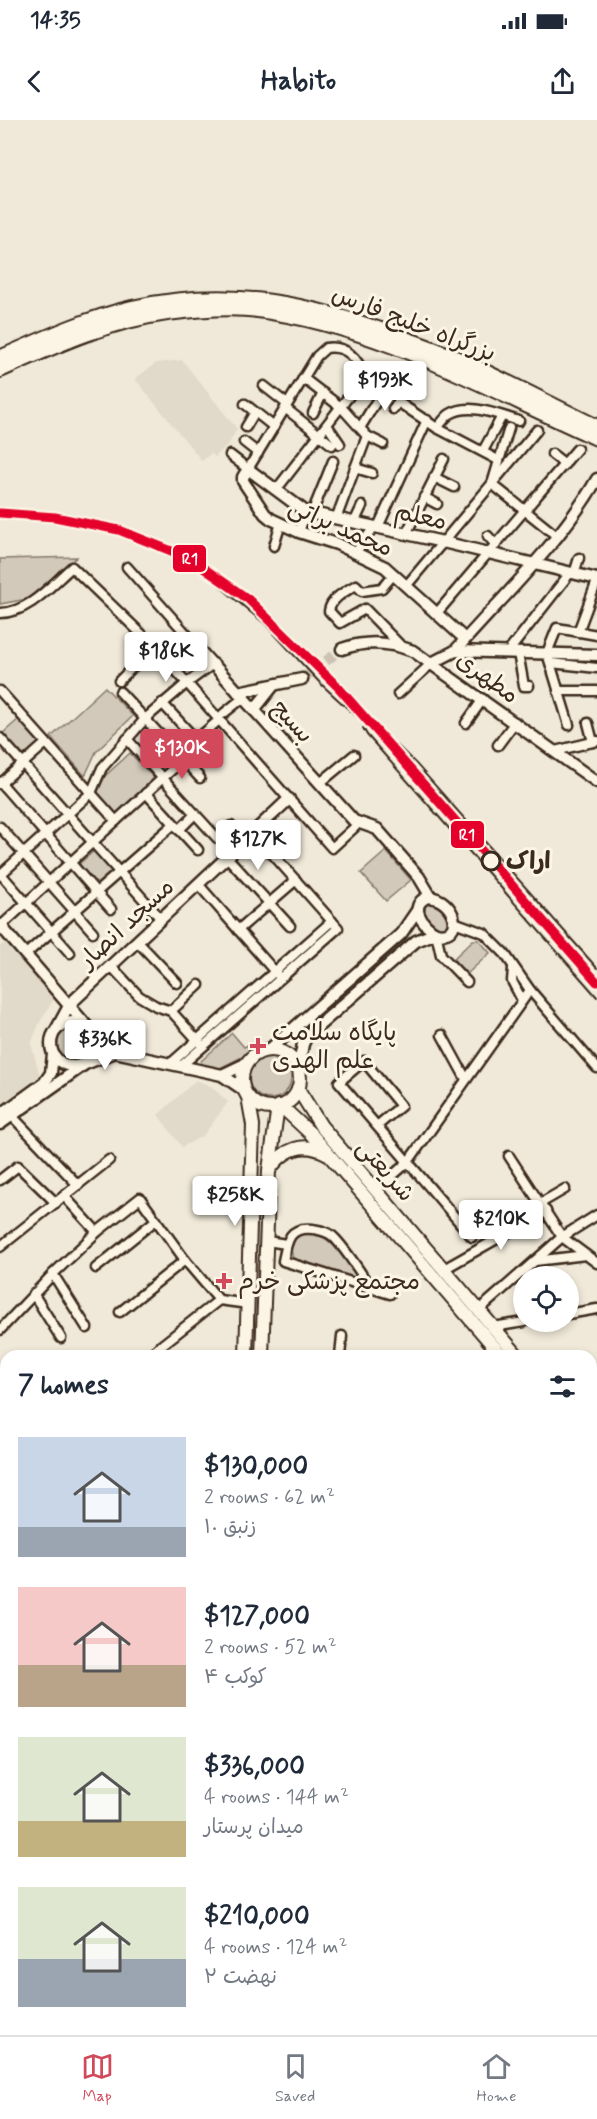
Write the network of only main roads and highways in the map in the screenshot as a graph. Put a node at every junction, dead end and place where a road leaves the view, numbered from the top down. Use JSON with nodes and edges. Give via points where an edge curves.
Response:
{"nodes":[{"id":1,"x":0,"y":358,"type":"edge"},
{"id":2,"x":0,"y":370,"type":"edge"},
{"id":3,"x":597,"y":427,"type":"edge"},
{"id":4,"x":597,"y":438,"type":"edge"},
{"id":5,"x":298,"y":1089,"type":"junction"},
{"id":6,"x":246,"y":1093,"type":"junction"},
{"id":7,"x":279,"y":1106,"type":"junction"},
{"id":8,"x":253,"y":1125,"type":"junction"},
{"id":9,"x":274,"y":1128,"type":"junction"},
{"id":10,"x":316,"y":1130,"type":"junction"},
{"id":11,"x":330,"y":1155,"type":"junction"},
{"id":12,"x":269,"y":1170,"type":"junction"},
{"id":13,"x":246,"y":1350,"type":"edge"},
{"id":14,"x":262,"y":1350,"type":"edge"},
{"id":15,"x":497,"y":1350,"type":"edge"},
{"id":16,"x":513,"y":1350,"type":"edge"}],
"edges":[{"from":1,"to":3,"type":"highway","name":"بزرگراه خلیج فارس","via":[[63,330],[132,308],[231,297],[263,299],[331,313],[429,348]]},
{"from":2,"to":4,"type":"highway","name":"بزرگراه خلیج فارس","via":[[67,340],[136,320],[167,313],[257,310],[353,331],[427,358]]},
{"from":5,"to":6,"type":"main road","via":[[300,1080],[294,1062],[287,1055],[269,1050],[251,1057],[245,1064],[242,1072]]},
{"from":5,"to":7,"type":"main road","via":[[288,1102]]},
{"from":5,"to":10,"type":"main road","name":"شریعتی"},
{"from":6,"to":7,"type":"main road","via":[[263,1107]]},
{"from":6,"to":8,"type":"main road"},
{"from":7,"to":9,"type":"main road"},
{"from":7,"to":10,"type":"main road","name":"شریعتی"},
{"from":8,"to":9,"type":"main road","via":[[264,1121]]},
{"from":8,"to":13,"type":"main road"},
{"from":9,"to":12,"type":"main road"},
{"from":10,"to":11,"type":"main road","name":"شریعتی"},
{"from":10,"to":16,"type":"main road","name":"شریعتی","via":[[376,1190]]},
{"from":11,"to":12,"type":"main road","via":[[317,1148],[294,1148]]},
{"from":11,"to":15,"type":"main road","name":"شریعتی"},
{"from":12,"to":14,"type":"main road"}]}
